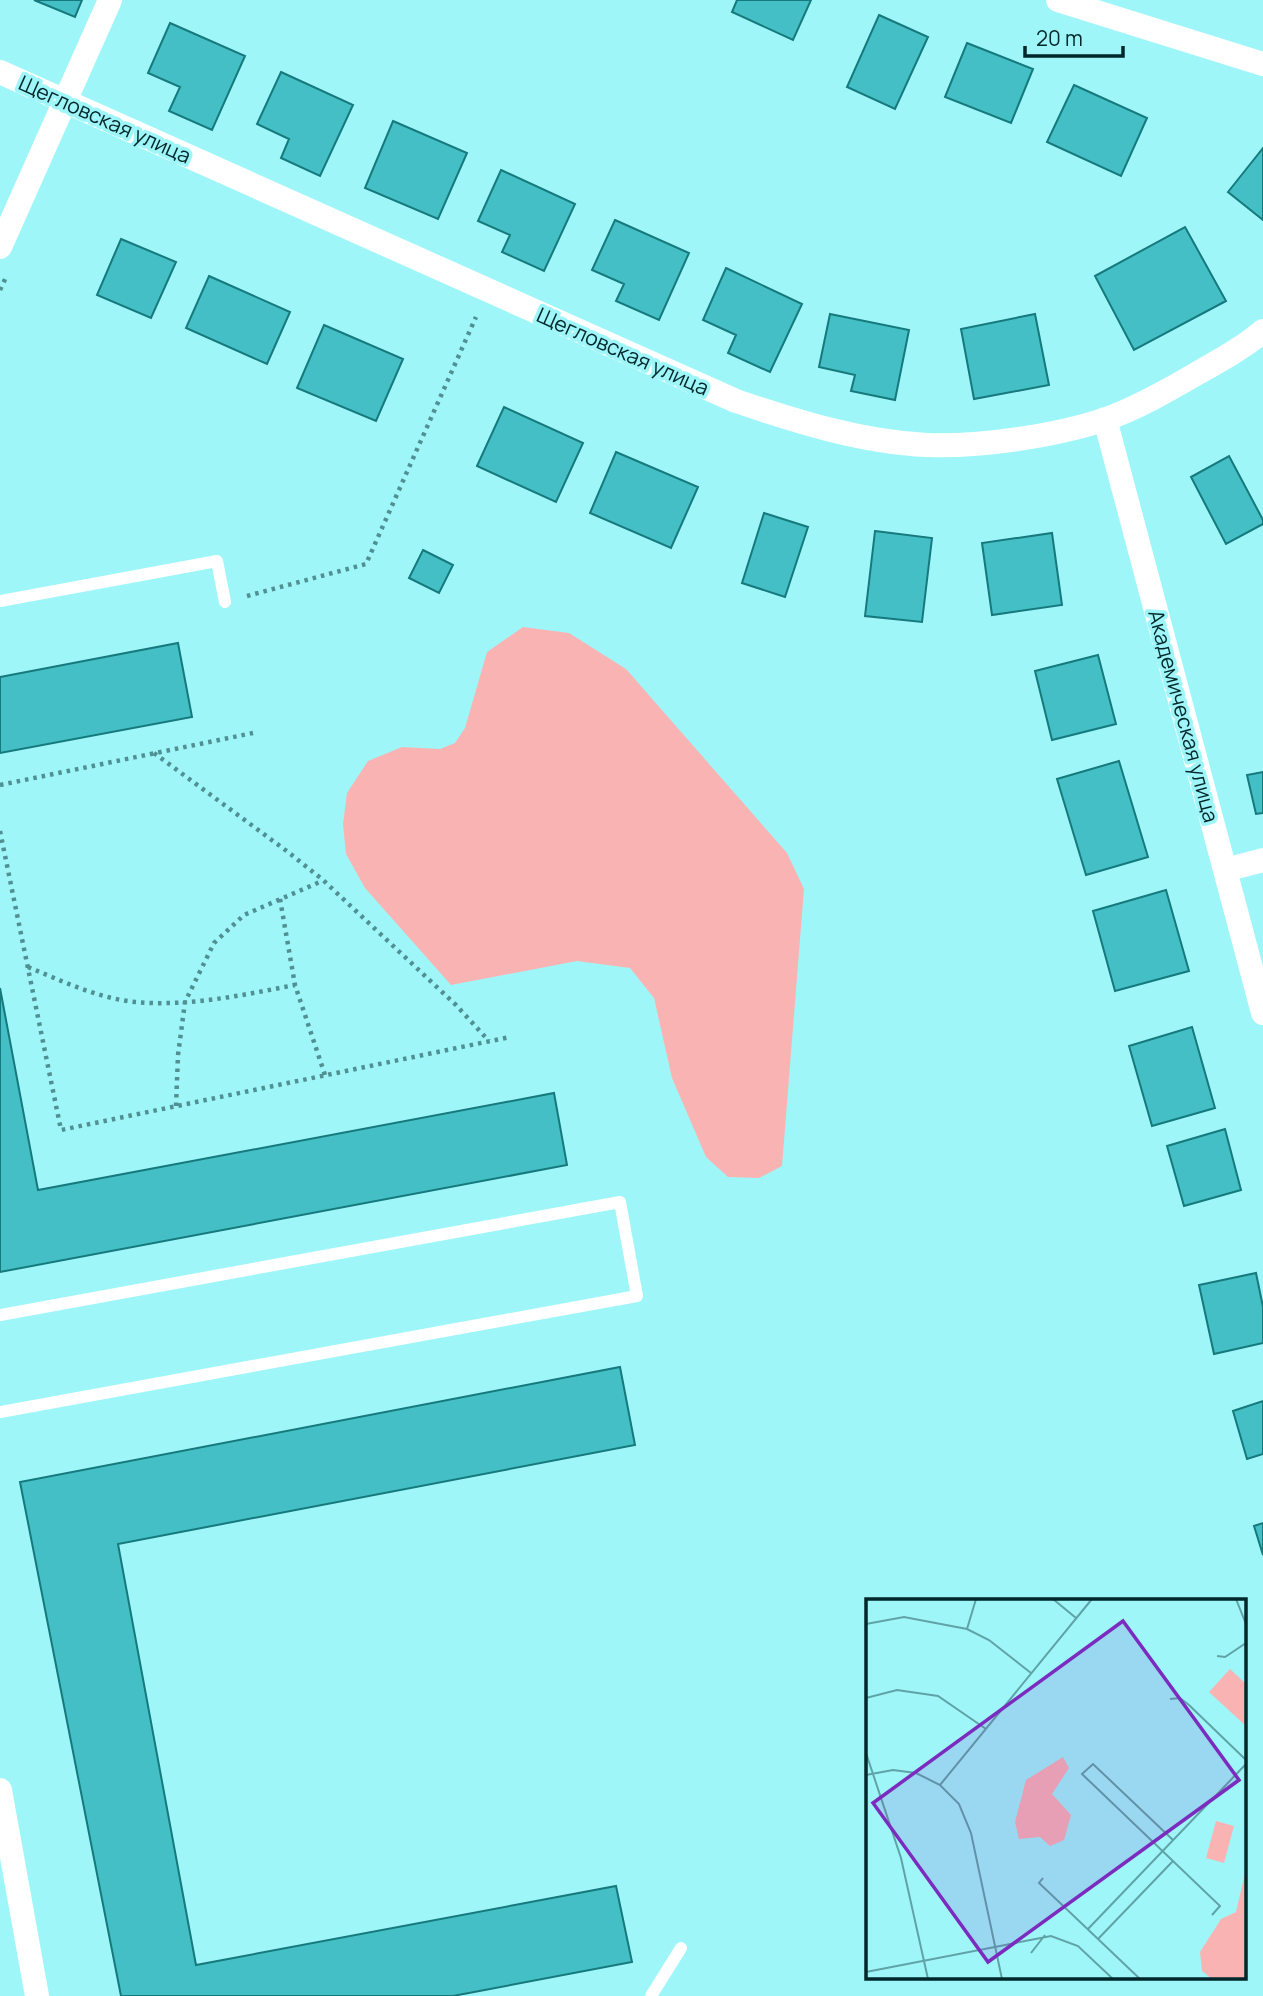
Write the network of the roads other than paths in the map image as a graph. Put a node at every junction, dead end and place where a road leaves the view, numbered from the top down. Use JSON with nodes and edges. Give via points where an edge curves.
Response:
{"nodes":[{"id":1,"x":110,"y":0,"type":"edge"},
{"id":2,"x":1058,"y":0,"type":"edge"},
{"id":3,"x":1263,"y":64,"type":"edge"},
{"id":4,"x":0,"y":72,"type":"edge"},
{"id":5,"x":65,"y":101,"type":"junction"},
{"id":6,"x":0,"y":247,"type":"edge"},
{"id":7,"x":1263,"y":331,"type":"edge"},
{"id":8,"x":1105,"y":419,"type":"junction"},
{"id":9,"x":0,"y":601,"type":"edge"},
{"id":10,"x":226,"y":602,"type":"road end"},
{"id":11,"x":1263,"y":860,"type":"edge"},
{"id":12,"x":1225,"y":870,"type":"junction"},
{"id":13,"x":1263,"y":1013,"type":"edge"},
{"id":14,"x":0,"y":1315,"type":"edge"},
{"id":15,"x":0,"y":1412,"type":"edge"},
{"id":16,"x":0,"y":1790,"type":"edge"},
{"id":17,"x":681,"y":1948,"type":"dead end"},
{"id":18,"x":37,"y":1996,"type":"edge"},
{"id":19,"x":651,"y":1996,"type":"edge"}],
"edges":[{"from":1,"to":5,"type":"street"},
{"from":2,"to":3,"type":"street"},
{"from":4,"to":5,"type":"street","name":"Щегловская улица"},
{"from":5,"to":6,"type":"street"},
{"from":5,"to":8,"type":"street","name":"Щегловская улица","via":[[736,401],[778,415],[851,435],[929,445],[1056,432]]},
{"from":7,"to":8,"type":"street","name":"Щегловская улица","via":[[1188,379]]},
{"from":8,"to":12,"type":"street","name":"Академическая улица"},
{"from":9,"to":10,"type":"lane","via":[[218,561]]},
{"from":11,"to":12,"type":"street"},
{"from":12,"to":13,"type":"street","name":"Академическая улица"},
{"from":14,"to":15,"type":"lane","via":[[620,1202],[637,1296]]},
{"from":16,"to":18,"type":"street"},
{"from":17,"to":19,"type":"lane"}]}
